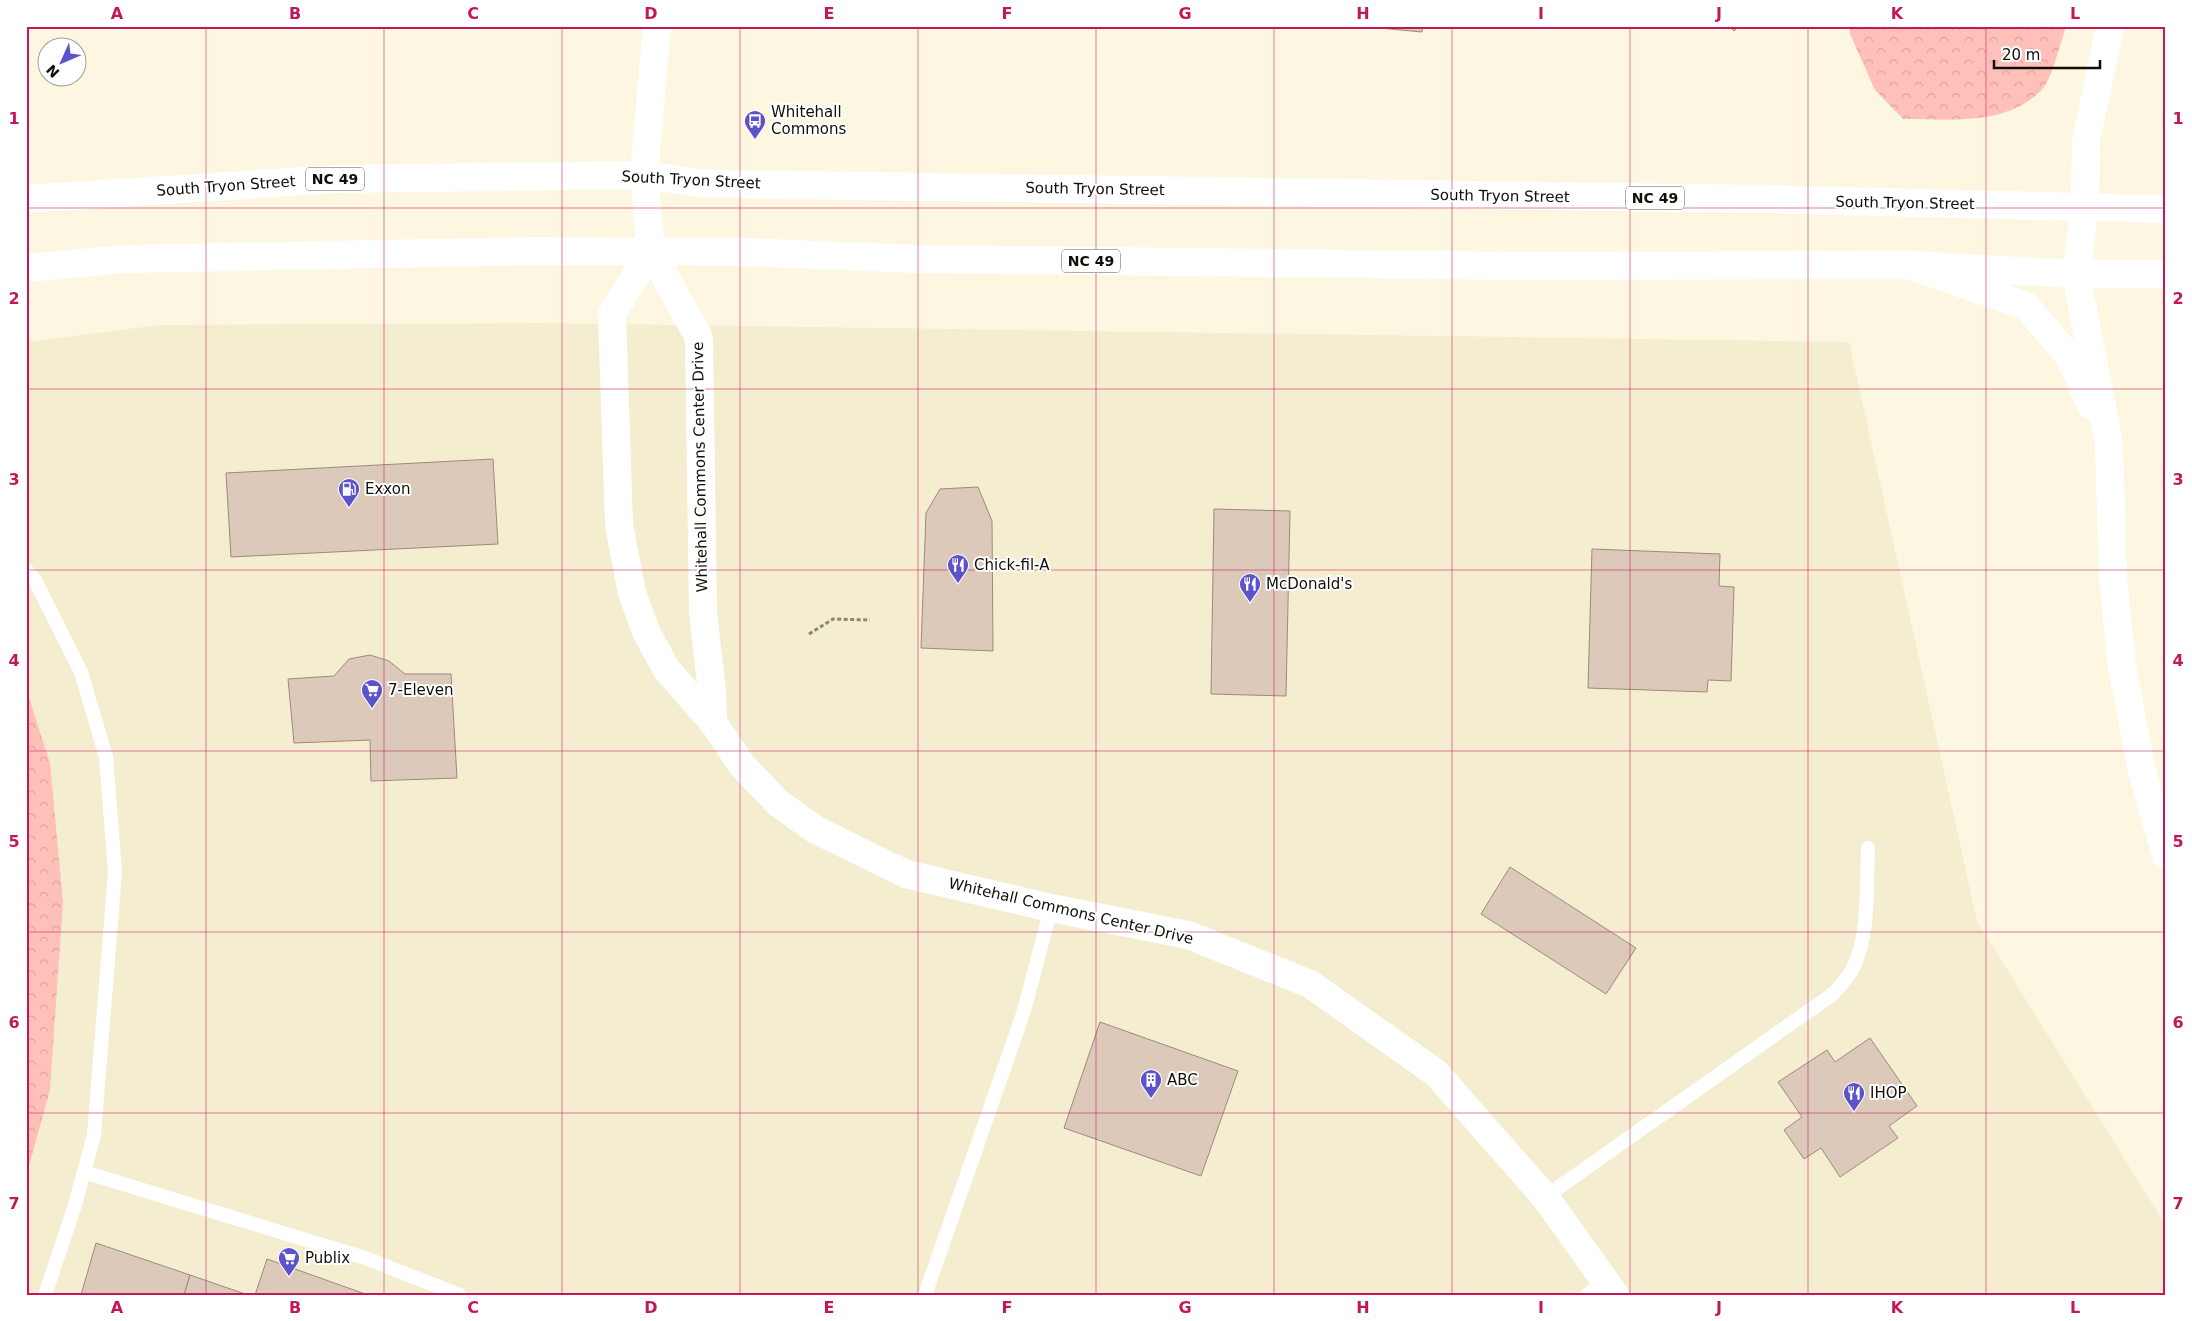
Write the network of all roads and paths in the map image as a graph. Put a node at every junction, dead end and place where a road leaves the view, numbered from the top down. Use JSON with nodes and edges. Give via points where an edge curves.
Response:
{"nodes":[{"id":1,"x":657,"y":26,"type":"edge"},
{"id":2,"x":2110,"y":26,"type":"edge"},
{"id":3,"x":644,"y":175,"type":"junction"},
{"id":4,"x":26,"y":199,"type":"edge"},
{"id":5,"x":2085,"y":207,"type":"junction"},
{"id":6,"x":2166,"y":208,"type":"edge"},
{"id":7,"x":651,"y":252,"type":"junction"},
{"id":8,"x":1909,"y":264,"type":"junction"},
{"id":9,"x":26,"y":268,"type":"edge"},
{"id":10,"x":2076,"y":274,"type":"junction"},
{"id":11,"x":2166,"y":274,"type":"edge"},
{"id":12,"x":2109,"y":444,"type":"junction"},
{"id":13,"x":26,"y":570,"type":"edge"},
{"id":14,"x":870,"y":620,"type":"dead end"},
{"id":15,"x":809,"y":634,"type":"dead end"},
{"id":16,"x":713,"y":722,"type":"junction"},
{"id":17,"x":1868,"y":848,"type":"dead end"},
{"id":18,"x":2166,"y":856,"type":"edge"},
{"id":19,"x":1051,"y":908,"type":"junction"},
{"id":20,"x":84,"y":1172,"type":"junction"},
{"id":21,"x":1545,"y":1197,"type":"junction"},
{"id":22,"x":1603,"y":1290,"type":"edge"},
{"id":23,"x":45,"y":1295,"type":"edge"},
{"id":24,"x":460,"y":1295,"type":"edge"},
{"id":25,"x":925,"y":1295,"type":"edge"}],
"edges":[{"from":1,"to":3,"type":"main road"},
{"from":2,"to":5,"type":"main road","via":[[2086,141]]},
{"from":3,"to":4,"type":"main road","name":"South Tryon Street","number":"NC 49","via":[[336,179]]},
{"from":3,"to":5,"type":"main road","name":"South Tryon Street","number":"NC 49","via":[[728,184]]},
{"from":3,"to":7,"type":"main road"},
{"from":5,"to":6,"type":"main road","name":"South Tryon Street","number":"NC 49"},
{"from":5,"to":10,"type":"main road"},
{"from":7,"to":8,"type":"main road","number":"NC 49","via":[[742,252],[918,260],[1531,266]]},
{"from":7,"to":9,"type":"main road","number":"NC 49","via":[[475,251],[125,259]]},
{"from":7,"to":16,"type":"main road","name":"Whitehall Commons Center Drive","via":[[699,338],[703,613]]},
{"from":7,"to":16,"type":"main road","name":"Whitehall Commons Center Drive","via":[[612,314],[619,524],[632,593],[646,634],[667,670]]},
{"from":8,"to":10,"type":"main road","number":"NC 49"},
{"from":8,"to":12,"type":"main road","via":[[2026,306],[2068,355]]},
{"from":10,"to":11,"type":"main road","number":"NC 49"},
{"from":10,"to":12,"type":"main road"},
{"from":12,"to":18,"type":"main road","via":[[2113,579],[2122,667],[2142,772]]},
{"from":13,"to":20,"type":"lane","via":[[35,580],[81,672],[106,766],[115,872],[94,1135]]},
{"from":14,"to":15,"type":"path","via":[[833,619]]},
{"from":16,"to":19,"type":"main road","name":"Whitehall Commons Center Drive","via":[[740,764],[778,803],[816,830],[906,874]]},
{"from":17,"to":21,"type":"lane","via":[[1864,924],[1858,954],[1854,967],[1833,994]]},
{"from":19,"to":21,"type":"main road","name":"Whitehall Commons Center Drive","via":[[1188,935],[1310,984],[1436,1073]]},
{"from":19,"to":25,"type":"lane","via":[[1024,1011]]},
{"from":20,"to":23,"type":"lane"},
{"from":20,"to":24,"type":"lane","via":[[365,1258]]},
{"from":21,"to":22,"type":"main road","name":"Whitehall Commons Center Drive"}]}
